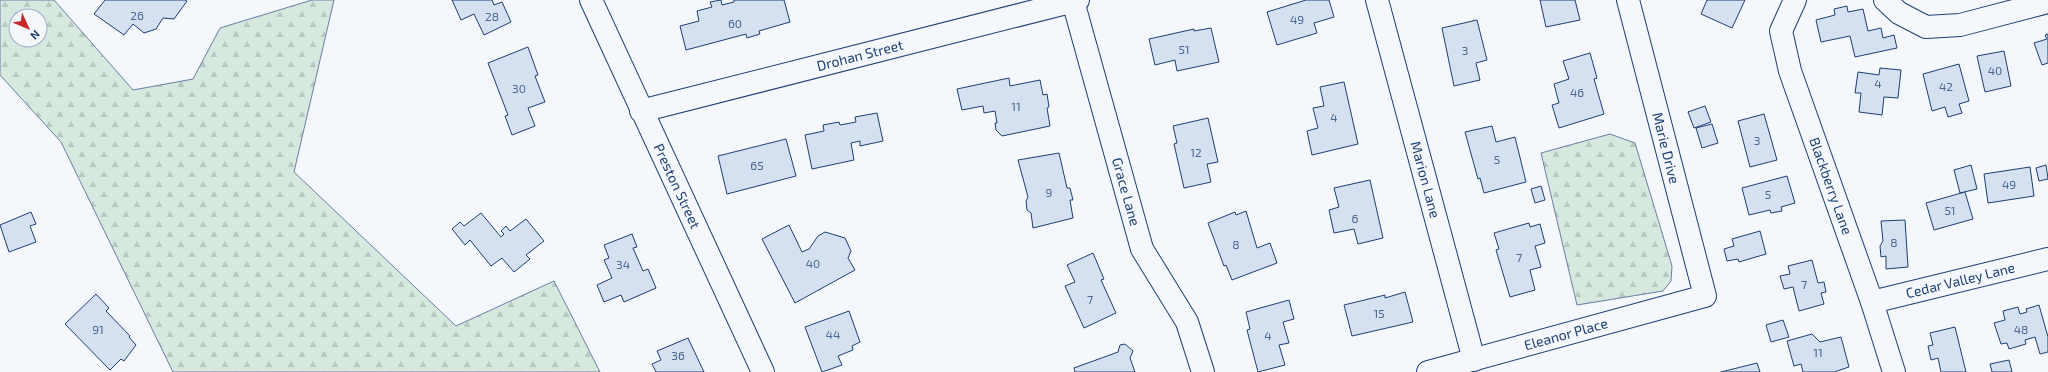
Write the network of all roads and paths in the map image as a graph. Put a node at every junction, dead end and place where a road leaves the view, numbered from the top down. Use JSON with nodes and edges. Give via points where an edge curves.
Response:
{"nodes":[{"id":1,"x":592,"y":0,"type":"edge"},
{"id":2,"x":1377,"y":0,"type":"edge"},
{"id":3,"x":1628,"y":0,"type":"edge"},
{"id":4,"x":1795,"y":0,"type":"edge"},
{"id":5,"x":1885,"y":0,"type":"edge"},
{"id":6,"x":1076,"y":1,"type":"edge"},
{"id":7,"x":2048,"y":2,"type":"edge"},
{"id":8,"x":641,"y":111,"type":"junction"},
{"id":9,"x":2048,"y":260,"type":"edge"},
{"id":10,"x":1704,"y":296,"type":"joint"},
{"id":11,"x":1872,"y":302,"type":"junction"},
{"id":12,"x":1474,"y":360,"type":"junction"},
{"id":13,"x":763,"y":372,"type":"edge"},
{"id":14,"x":1204,"y":372,"type":"edge"},
{"id":15,"x":1428,"y":372,"type":"edge"},
{"id":16,"x":1894,"y":372,"type":"edge"}],
"edges":[{"from":1,"to":8,"type":"street","name":"Preston Street"},
{"from":2,"to":12,"type":"street","name":"Marion Lane"},
{"from":3,"to":10,"type":"street","name":"Marie Drive"},
{"from":4,"to":11,"type":"street","name":"Blackberry Lane","via":[[1781,31],[1790,71]]},
{"from":5,"to":7,"type":"street","via":[[1899,13],[1926,28],[1960,25]]},
{"from":6,"to":8,"type":"street","name":"Drohan Street"},
{"from":6,"to":14,"type":"street","name":"Grace Lane","via":[[1142,249],[1187,322]]},
{"from":8,"to":13,"type":"street","name":"Preston Street"},
{"from":9,"to":11,"type":"street","name":"Cedar Valley Lane"},
{"from":10,"to":12,"type":"street","name":"Eleanor Place"},
{"from":11,"to":16,"type":"street","name":"Blackberry Lane"},
{"from":12,"to":15,"type":"street","name":"Eleanor Place"}]}
